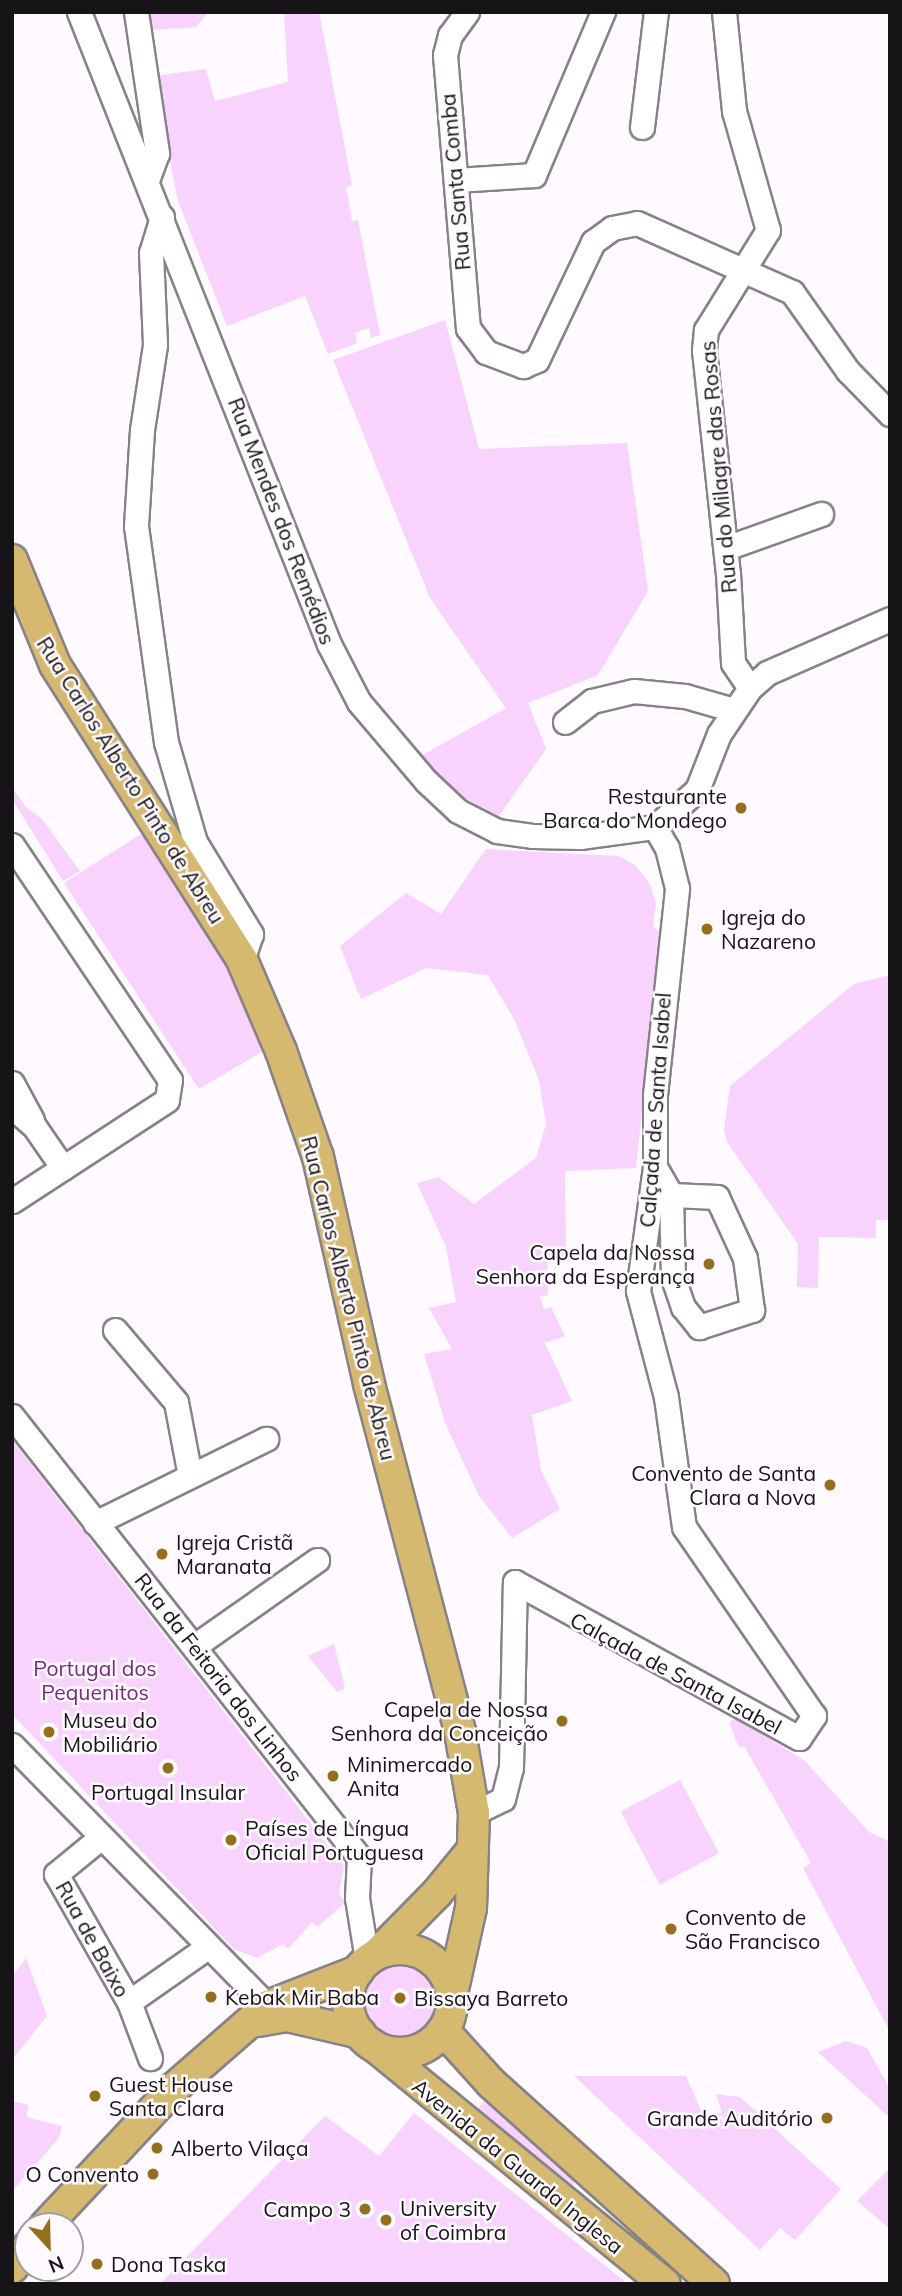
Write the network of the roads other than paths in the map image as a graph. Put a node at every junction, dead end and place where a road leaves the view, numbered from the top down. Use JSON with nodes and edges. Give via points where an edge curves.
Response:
{"nodes":[{"id":1,"x":79,"y":12,"type":"edge"},
{"id":2,"x":136,"y":12,"type":"edge"},
{"id":3,"x":467,"y":12,"type":"edge"},
{"id":4,"x":603,"y":12,"type":"edge"},
{"id":5,"x":656,"y":12,"type":"edge"},
{"id":6,"x":724,"y":12,"type":"edge"},
{"id":7,"x":642,"y":127,"type":"dead end"},
{"id":8,"x":147,"y":180,"type":"junction"},
{"id":9,"x":456,"y":180,"type":"junction"},
{"id":10,"x":162,"y":217,"type":"junction"},
{"id":11,"x":745,"y":271,"type":"junction"},
{"id":12,"x":890,"y":414,"type":"edge"},
{"id":13,"x":821,"y":514,"type":"dead end"},
{"id":14,"x":726,"y":548,"type":"junction"},
{"id":15,"x":12,"y":560,"type":"edge"},
{"id":16,"x":890,"y":619,"type":"edge"},
{"id":17,"x":750,"y":688,"type":"junction"},
{"id":18,"x":734,"y":710,"type":"junction"},
{"id":19,"x":565,"y":722,"type":"dead end"},
{"id":20,"x":654,"y":827,"type":"junction"},
{"id":21,"x":12,"y":845,"type":"edge"},
{"id":22,"x":242,"y":960,"type":"junction"},
{"id":23,"x":12,"y":1083,"type":"edge"},
{"id":24,"x":12,"y":1107,"type":"edge"},
{"id":25,"x":34,"y":1126,"type":"junction"},
{"id":26,"x":654,"y":1167,"type":"junction"},
{"id":27,"x":62,"y":1168,"type":"junction"},
{"id":28,"x":671,"y":1195,"type":"junction"},
{"id":29,"x":12,"y":1201,"type":"edge"},
{"id":30,"x":116,"y":1330,"type":"dead end"},
{"id":31,"x":12,"y":1416,"type":"edge"},
{"id":32,"x":266,"y":1439,"type":"dead end"},
{"id":33,"x":190,"y":1476,"type":"junction"},
{"id":34,"x":95,"y":1523,"type":"junction"},
{"id":35,"x":317,"y":1560,"type":"dead end"},
{"id":36,"x":196,"y":1645,"type":"junction"},
{"id":37,"x":12,"y":1745,"type":"edge"},
{"id":38,"x":474,"y":1813,"type":"junction"},
{"id":39,"x":100,"y":1838,"type":"junction"},
{"id":40,"x":472,"y":1849,"type":"junction"},
{"id":41,"x":206,"y":1948,"type":"junction"},
{"id":42,"x":367,"y":1962,"type":"junction"},
{"id":43,"x":452,"y":1994,"type":"junction"},
{"id":44,"x":129,"y":2002,"type":"junction"},
{"id":45,"x":259,"y":2014,"type":"junction"},
{"id":46,"x":443,"y":2030,"type":"junction"},
{"id":47,"x":367,"y":2039,"type":"junction"},
{"id":48,"x":150,"y":2058,"type":"dead end"},
{"id":49,"x":58,"y":2212,"type":"edge"},
{"id":50,"x":665,"y":2284,"type":"edge"},
{"id":51,"x":714,"y":2284,"type":"edge"}],
"edges":[{"from":1,"to":8,"type":"street","name":"Rua Mendes dos Remédios"},
{"from":2,"to":8,"type":"street","via":[[156,153]]},
{"from":3,"to":9,"type":"street","name":"Rua Santa Comba","via":[[450,35],[445,55]]},
{"from":4,"to":9,"type":"street","via":[[534,175]]},
{"from":5,"to":7,"type":"street"},
{"from":6,"to":11,"type":"street","name":"Rua do Milagre das Rosas","via":[[734,111],[768,230]]},
{"from":8,"to":10,"type":"street","name":"Rua Mendes dos Remédios"},
{"from":9,"to":11,"type":"street","name":"Rua Santa Comba","via":[[468,328],[486,352],[523,366],[537,360],[593,242],[612,228],[637,223]]},
{"from":10,"to":20,"type":"street","name":"Rua Mendes dos Remédios","via":[[329,644],[359,702],[426,781],[458,811],[497,831],[580,836]]},
{"from":10,"to":22,"type":"street","via":[[151,252],[155,345],[142,430],[136,526],[166,742],[195,842],[251,934]]},
{"from":11,"to":12,"type":"street","via":[[792,292],[848,371]]},
{"from":11,"to":14,"type":"street","name":"Rua do Milagre das Rosas","via":[[706,330],[704,350]]},
{"from":13,"to":14,"type":"street"},
{"from":14,"to":17,"type":"street","name":"Rua do Milagre das Rosas","via":[[733,663]]},
{"from":15,"to":22,"type":"main road","name":"Rua Carlos Alberto Pinto de Abreu","via":[[55,664]]},
{"from":16,"to":17,"type":"street","via":[[804,653]]},
{"from":17,"to":18,"type":"street"},
{"from":18,"to":19,"type":"street","via":[[685,696],[634,691],[592,701]]},
{"from":18,"to":20,"type":"street","via":[[719,734],[697,790]]},
{"from":20,"to":26,"type":"street","name":"Calçada de Santa Isabel","via":[[667,848],[677,888],[655,1095]]},
{"from":21,"to":27,"type":"street","via":[[170,1080],[167,1100]]},
{"from":22,"to":38,"type":"main road","name":"Rua Carlos Alberto Pinto de Abreu","via":[[284,1060],[323,1174],[369,1384],[460,1732]]},
{"from":23,"to":25,"type":"street","via":[[30,1110]]},
{"from":24,"to":25,"type":"street"},
{"from":25,"to":27,"type":"street"},
{"from":26,"to":28,"type":"street"},
{"from":26,"to":38,"type":"street","name":"Calçada de Santa Isabel","via":[[638,1291],[666,1397],[684,1527],[814,1716],[799,1738],[515,1582],[511,1768],[503,1799]]},
{"from":27,"to":29,"type":"street"},
{"from":28,"to":28,"type":"street","via":[[673,1278],[683,1307],[699,1327],[752,1310],[745,1258],[717,1197]]},
{"from":30,"to":33,"type":"street","via":[[176,1402]]},
{"from":31,"to":34,"type":"street","name":"Rua da Feitoria dos Linhos"},
{"from":32,"to":33,"type":"street"},
{"from":33,"to":34,"type":"street"},
{"from":34,"to":36,"type":"street","name":"Rua da Feitoria dos Linhos"},
{"from":35,"to":36,"type":"street"},
{"from":36,"to":42,"type":"street","name":"Rua da Feitoria dos Linhos","via":[[359,1857],[357,1898]]},
{"from":37,"to":39,"type":"street"},
{"from":38,"to":40,"type":"main road","name":"Rua Carlos Alberto Pinto de Abreu"},
{"from":39,"to":41,"type":"street"},
{"from":39,"to":44,"type":"street","name":"Rua de Baixo","via":[[56,1874]]},
{"from":40,"to":42,"type":"main road","via":[[437,1893]]},
{"from":40,"to":43,"type":"main road","name":"Rua Carlos Alberto Pinto de Abreu","via":[[471,1908]]},
{"from":41,"to":44,"type":"street"},
{"from":41,"to":45,"type":"street"},
{"from":42,"to":43,"type":"main road","via":[[410,1949],[439,1965]]},
{"from":42,"to":45,"type":"main road"},
{"from":42,"to":47,"type":"main road","via":[[348,2003]]},
{"from":43,"to":46,"type":"main road"},
{"from":44,"to":48,"type":"street","name":"Rua de Baixo"},
{"from":45,"to":47,"type":"main road","via":[[287,2016]]},
{"from":45,"to":49,"type":"main road","via":[[174,2088]]},
{"from":46,"to":47,"type":"main road","via":[[419,2049],[403,2052]]},
{"from":46,"to":51,"type":"main road","name":"Avenida da Guarda Inglesa","via":[[491,2083]]},
{"from":47,"to":50,"type":"main road","name":"Avenida da Guarda Inglesa"}]}
